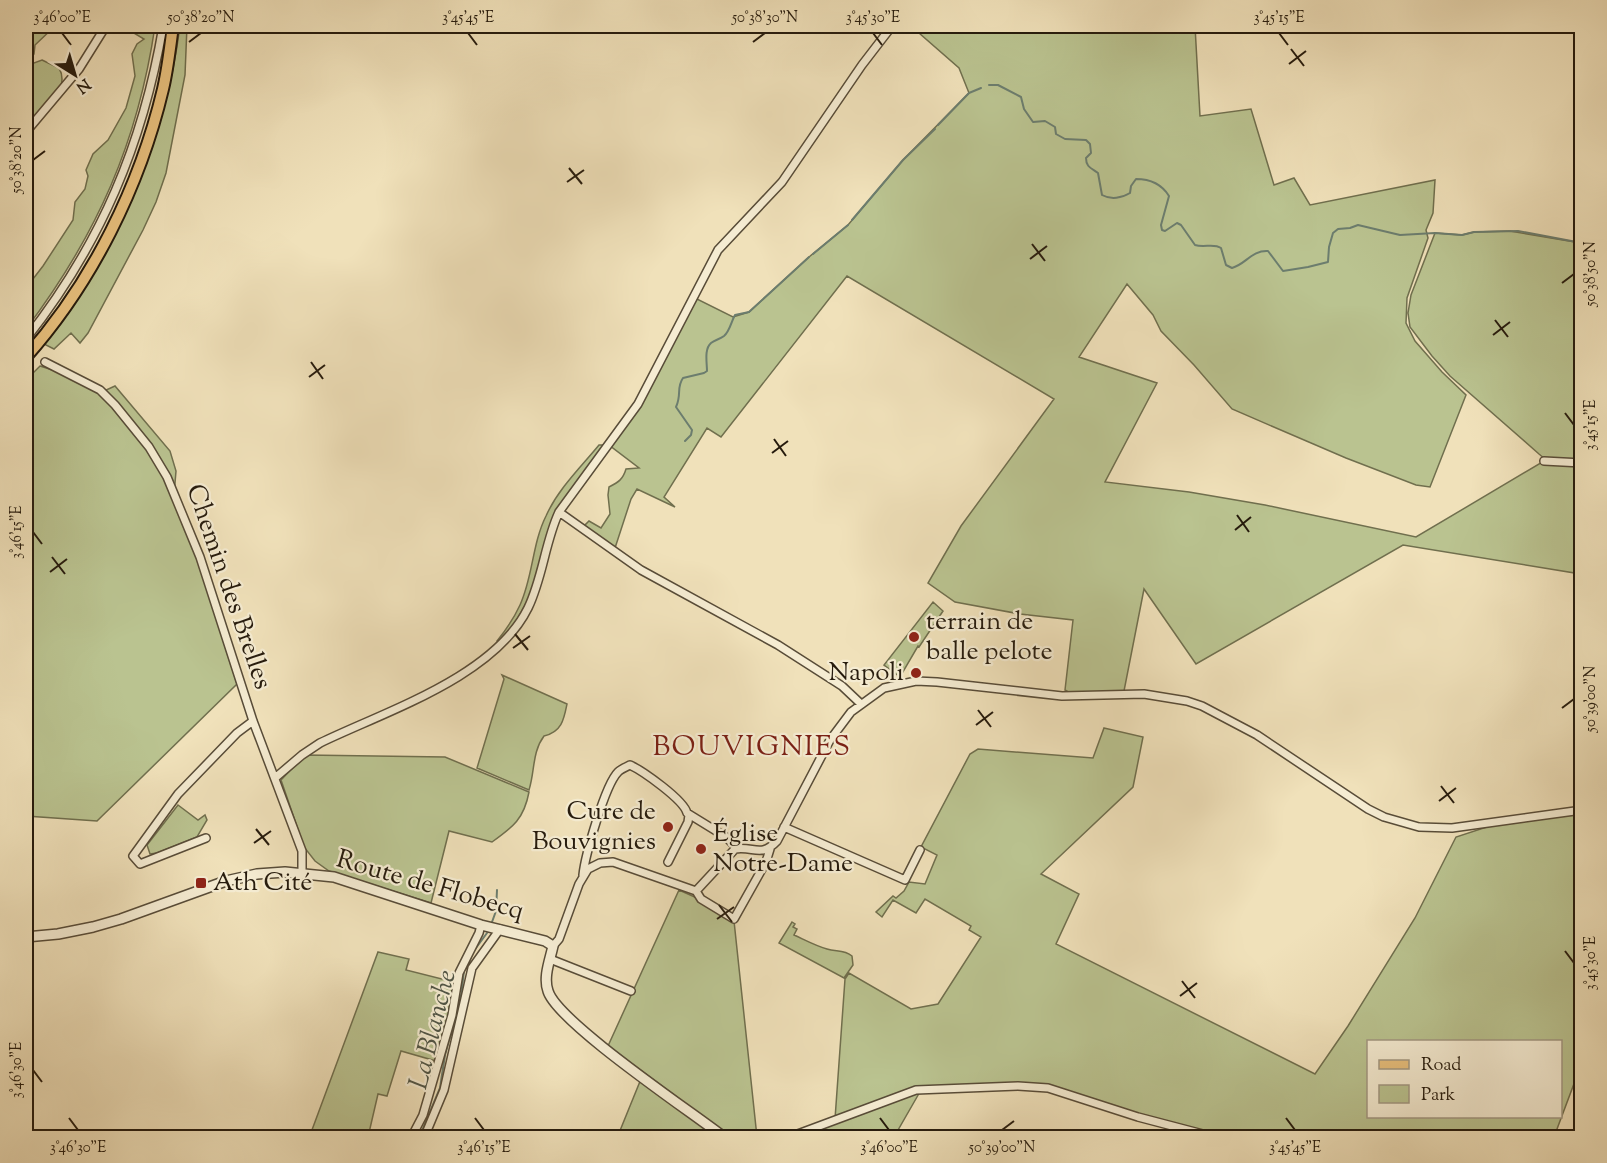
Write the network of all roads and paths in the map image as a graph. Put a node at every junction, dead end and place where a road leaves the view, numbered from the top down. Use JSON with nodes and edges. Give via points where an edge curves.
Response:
{"nodes":[{"id":1,"x":99,"y":26,"type":"edge"},
{"id":2,"x":163,"y":26,"type":"edge"},
{"id":3,"x":173,"y":26,"type":"edge"},
{"id":4,"x":892,"y":26,"type":"edge"},
{"id":5,"x":26,"y":132,"type":"edge"},
{"id":6,"x":26,"y":339,"type":"edge"},
{"id":7,"x":26,"y":357,"type":"edge"},
{"id":8,"x":45,"y":362,"type":"dead end"},
{"id":9,"x":1544,"y":461,"type":"dead end"},
{"id":10,"x":1581,"y":463,"type":"edge"},
{"id":11,"x":559,"y":512,"type":"junction"},
{"id":12,"x":861,"y":704,"type":"junction"},
{"id":13,"x":253,"y":721,"type":"junction"},
{"id":14,"x":275,"y":778,"type":"junction"},
{"id":15,"x":1581,"y":810,"type":"edge"},
{"id":16,"x":689,"y":815,"type":"junction"},
{"id":17,"x":784,"y":826,"type":"junction"},
{"id":18,"x":206,"y":838,"type":"dead end"},
{"id":19,"x":737,"y":849,"type":"junction"},
{"id":20,"x":770,"y":849,"type":"junction"},
{"id":21,"x":920,"y":850,"type":"dead end"},
{"id":22,"x":668,"y":862,"type":"dead end"},
{"id":23,"x":302,"y":873,"type":"junction"},
{"id":24,"x":583,"y":875,"type":"junction"},
{"id":25,"x":696,"y":891,"type":"junction"},
{"id":26,"x":491,"y":927,"type":"junction"},
{"id":27,"x":26,"y":937,"type":"edge"},
{"id":28,"x":553,"y":946,"type":"junction"},
{"id":29,"x":550,"y":959,"type":"junction"},
{"id":30,"x":631,"y":991,"type":"dead end"},
{"id":31,"x":411,"y":1137,"type":"edge"},
{"id":32,"x":424,"y":1137,"type":"edge"},
{"id":33,"x":725,"y":1137,"type":"edge"},
{"id":34,"x":788,"y":1137,"type":"edge"},
{"id":35,"x":1218,"y":1137,"type":"edge"}],
"edges":[{"from":1,"to":5,"type":"street","via":[[104,29],[79,69]]},
{"from":2,"to":6,"type":"street","via":[[150,92],[120,182],[80,260]]},
{"from":3,"to":7,"type":"main road","via":[[156,114],[120,212],[79,286]]},
{"from":4,"to":11,"type":"street","via":[[782,182],[718,250],[641,398]]},
{"from":8,"to":13,"type":"street","name":"Chemin des Brelles","via":[[100,390],[156,458],[200,557]]},
{"from":9,"to":10,"type":"street"},
{"from":11,"to":12,"type":"street","via":[[641,570],[778,645],[842,686]]},
{"from":11,"to":14,"type":"street","via":[[528,608],[509,636],[488,656],[456,679],[312,748]]},
{"from":12,"to":15,"type":"street","via":[[884,688],[916,681],[1062,696],[1157,695],[1186,701],[1224,717],[1288,754],[1368,809],[1401,823],[1452,828]]},
{"from":12,"to":17,"type":"street","via":[[840,724]]},
{"from":13,"to":14,"type":"street","name":"Chemin des Brelles"},
{"from":13,"to":18,"type":"street","via":[[178,794],[133,856],[140,864]]},
{"from":14,"to":23,"type":"street","name":"Chemin des Brelles","via":[[302,851]]},
{"from":16,"to":19,"type":"street","via":[[726,837]]},
{"from":16,"to":22,"type":"street"},
{"from":16,"to":24,"type":"street","via":[[685,807],[639,769],[630,765],[618,771],[587,851]]},
{"from":17,"to":20,"type":"street"},
{"from":17,"to":21,"type":"street","via":[[905,880]]},
{"from":19,"to":20,"type":"street"},
{"from":19,"to":25,"type":"street"},
{"from":20,"to":25,"type":"street","via":[[734,919],[701,899]]},
{"from":23,"to":26,"type":"street","name":"Route de Flobecq","via":[[349,881]]},
{"from":23,"to":27,"type":"street","name":"Route de Flobecq","via":[[273,872],[226,880],[111,922]]},
{"from":24,"to":25,"type":"street","via":[[593,865],[613,862]]},
{"from":24,"to":28,"type":"street"},
{"from":26,"to":28,"type":"street","name":"Route de Flobecq"},
{"from":26,"to":31,"type":"street","via":[[479,933],[459,973],[452,1015],[423,1115]]},
{"from":26,"to":32,"type":"street","via":[[472,968],[444,1090]]},
{"from":28,"to":29,"type":"street"},
{"from":29,"to":30,"type":"street"},
{"from":29,"to":33,"type":"street","via":[[546,984],[555,1006]]},
{"from":34,"to":35,"type":"street","via":[[916,1090],[1018,1086],[1048,1088],[1154,1122]]}]}
